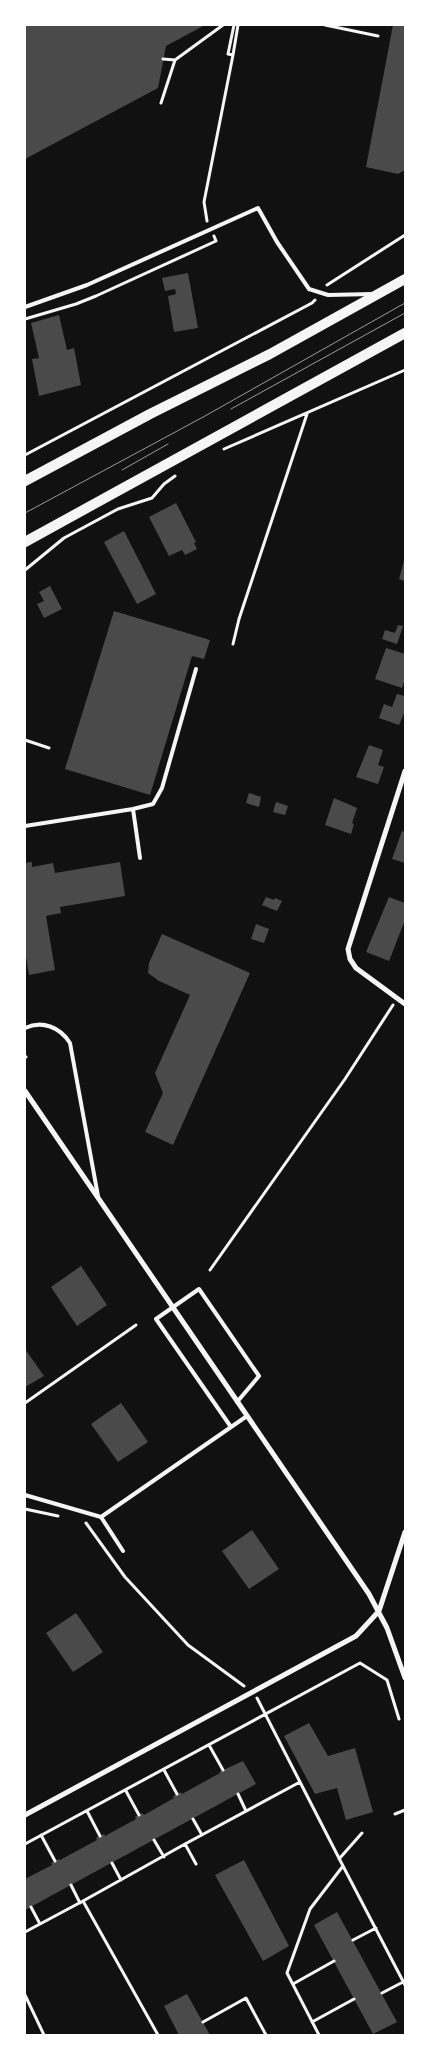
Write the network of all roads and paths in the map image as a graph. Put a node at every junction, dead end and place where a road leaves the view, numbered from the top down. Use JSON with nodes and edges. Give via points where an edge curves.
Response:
{"nodes":[{"id":1,"x":223,"y":25,"type":"edge"},
{"id":2,"x":234,"y":25,"type":"edge"},
{"id":3,"x":238,"y":25,"type":"edge"},
{"id":4,"x":325,"y":25,"type":"edge"},
{"id":5,"x":378,"y":36,"type":"dead end"},
{"id":6,"x":233,"y":55,"type":"junction"},
{"id":7,"x":163,"y":59,"type":"dead end"},
{"id":8,"x":174,"y":60,"type":"junction"},
{"id":9,"x":160,"y":103,"type":"dead end"},
{"id":10,"x":207,"y":220,"type":"dead end"},
{"id":11,"x":405,"y":234,"type":"edge"},
{"id":12,"x":405,"y":279,"type":"edge"},
{"id":13,"x":320,"y":293,"type":"junction"},
{"id":14,"x":379,"y":294,"type":"junction"},
{"id":15,"x":25,"y":307,"type":"edge"},
{"id":16,"x":405,"y":333,"type":"edge"},
{"id":17,"x":405,"y":370,"type":"edge"},
{"id":18,"x":307,"y":414,"type":"junction"},
{"id":19,"x":218,"y":452,"type":"dead end"},
{"id":20,"x":25,"y":455,"type":"edge"},
{"id":21,"x":176,"y":475,"type":"dead end"},
{"id":22,"x":25,"y":481,"type":"edge"},
{"id":23,"x":25,"y":542,"type":"edge"},
{"id":24,"x":25,"y":570,"type":"edge"},
{"id":25,"x":233,"y":644,"type":"dead end"},
{"id":26,"x":196,"y":669,"type":"dead end"},
{"id":27,"x":25,"y":740,"type":"edge"},
{"id":28,"x":49,"y":748,"type":"dead end"},
{"id":29,"x":405,"y":771,"type":"edge"},
{"id":30,"x":133,"y":809,"type":"junction"},
{"id":31,"x":25,"y":826,"type":"edge"},
{"id":32,"x":140,"y":858,"type":"dead end"},
{"id":33,"x":398,"y":999,"type":"junction"},
{"id":34,"x":405,"y":1004,"type":"edge"},
{"id":35,"x":25,"y":1028,"type":"edge"},
{"id":36,"x":25,"y":1091,"type":"edge"},
{"id":37,"x":99,"y":1198,"type":"junction"},
{"id":38,"x":210,"y":1270,"type":"dead end"},
{"id":39,"x":172,"y":1308,"type":"junction"},
{"id":40,"x":136,"y":1325,"type":"dead end"},
{"id":41,"x":237,"y":1402,"type":"junction"},
{"id":42,"x":25,"y":1403,"type":"edge"},
{"id":43,"x":247,"y":1416,"type":"junction"},
{"id":44,"x":231,"y":1427,"type":"junction"},
{"id":45,"x":25,"y":1495,"type":"edge"},
{"id":46,"x":25,"y":1508,"type":"edge"},
{"id":47,"x":60,"y":1516,"type":"dead end"},
{"id":48,"x":101,"y":1517,"type":"junction"},
{"id":49,"x":77,"y":1520,"type":"dead end"},
{"id":50,"x":405,"y":1532,"type":"edge"},
{"id":51,"x":123,"y":1551,"type":"dead end"},
{"id":52,"x":379,"y":1611,"type":"junction"},
{"id":53,"x":405,"y":1678,"type":"edge"},
{"id":54,"x":254,"y":1693,"type":"junction"},
{"id":55,"x":265,"y":1714,"type":"junction"},
{"id":56,"x":399,"y":1719,"type":"dead end"},
{"id":57,"x":209,"y":1745,"type":"junction"},
{"id":58,"x":164,"y":1770,"type":"junction"},
{"id":59,"x":223,"y":1770,"type":"dead end"},
{"id":60,"x":300,"y":1782,"type":"junction"},
{"id":61,"x":126,"y":1791,"type":"junction"},
{"id":62,"x":177,"y":1794,"type":"dead end"},
{"id":63,"x":238,"y":1794,"type":"dead end"},
{"id":64,"x":405,"y":1810,"type":"edge"},
{"id":65,"x":87,"y":1811,"type":"junction"},
{"id":66,"x":246,"y":1811,"type":"junction"},
{"id":67,"x":395,"y":1814,"type":"dead end"},
{"id":68,"x":25,"y":1815,"type":"edge"},
{"id":69,"x":139,"y":1815,"type":"dead end"},
{"id":70,"x":193,"y":1818,"type":"dead end"},
{"id":71,"x":362,"y":1833,"type":"dead end"},
{"id":72,"x":41,"y":1835,"type":"junction"},
{"id":73,"x":202,"y":1835,"type":"junction"},
{"id":74,"x":100,"y":1836,"type":"dead end"},
{"id":75,"x":154,"y":1840,"type":"dead end"},
{"id":76,"x":25,"y":1844,"type":"edge"},
{"id":77,"x":186,"y":1844,"type":"junction"},
{"id":78,"x":164,"y":1857,"type":"junction"},
{"id":79,"x":339,"y":1859,"type":"junction"},
{"id":80,"x":55,"y":1861,"type":"dead end"},
{"id":81,"x":112,"y":1863,"type":"dead end"},
{"id":82,"x":196,"y":1864,"type":"dead end"},
{"id":83,"x":343,"y":1866,"type":"junction"},
{"id":84,"x":122,"y":1880,"type":"junction"},
{"id":85,"x":71,"y":1885,"type":"dead end"},
{"id":86,"x":82,"y":1902,"type":"junction"},
{"id":87,"x":31,"y":1907,"type":"dead end"},
{"id":88,"x":40,"y":1924,"type":"junction"},
{"id":89,"x":376,"y":1928,"type":"junction"},
{"id":90,"x":25,"y":1932,"type":"edge"},
{"id":91,"x":353,"y":1940,"type":"dead end"},
{"id":92,"x":334,"y":1961,"type":"dead end"},
{"id":93,"x":404,"y":1983,"type":"edge"},
{"id":94,"x":292,"y":1984,"type":"junction"},
{"id":95,"x":382,"y":1993,"type":"dead end"},
{"id":96,"x":25,"y":1996,"type":"edge"},
{"id":97,"x":354,"y":1999,"type":"dead end"},
{"id":98,"x":203,"y":2022,"type":"dead end"},
{"id":99,"x":312,"y":2022,"type":"junction"},
{"id":100,"x":44,"y":2035,"type":"edge"},
{"id":101,"x":158,"y":2035,"type":"edge"},
{"id":102,"x":266,"y":2035,"type":"edge"},
{"id":103,"x":319,"y":2035,"type":"edge"}],
"edges":[{"from":1,"to":8,"type":"path"},
{"from":2,"to":6,"type":"path","via":[[228,54]]},
{"from":3,"to":6,"type":"path"},
{"from":4,"to":5,"type":"path"},
{"from":6,"to":10,"type":"path","via":[[204,202]]},
{"from":7,"to":8,"type":"path"},
{"from":8,"to":9,"type":"path"},
{"from":11,"to":13,"type":"path","via":[[329,282]]},
{"from":12,"to":14,"type":"main road"},
{"from":13,"to":14,"type":"lane","via":[[341,296]]},
{"from":13,"to":15,"type":"lane","via":[[309,289],[258,208],[86,285]]},
{"from":13,"to":20,"type":"path","via":[[312,303]]},
{"from":14,"to":22,"type":"main road"},
{"from":16,"to":23,"type":"main road"},
{"from":17,"to":18,"type":"path"},
{"from":18,"to":19,"type":"path"},
{"from":18,"to":25,"type":"path"},
{"from":21,"to":24,"type":"path","via":[[152,498],[118,510],[64,538]]},
{"from":26,"to":30,"type":"lane","via":[[162,788],[153,804]]},
{"from":27,"to":28,"type":"path"},
{"from":29,"to":33,"type":"street","via":[[348,949],[356,968]]},
{"from":30,"to":31,"type":"lane"},
{"from":30,"to":32,"type":"lane"},
{"from":33,"to":34,"type":"street"},
{"from":33,"to":38,"type":"path"},
{"from":35,"to":37,"type":"lane","via":[[50,1026],[70,1043]]},
{"from":36,"to":37,"type":"street"},
{"from":37,"to":39,"type":"street"},
{"from":39,"to":41,"type":"street"},
{"from":39,"to":41,"type":"lane","via":[[199,1290],[259,1376]]},
{"from":39,"to":44,"type":"lane","via":[[156,1319]]},
{"from":40,"to":42,"type":"path"},
{"from":41,"to":43,"type":"street"},
{"from":43,"to":44,"type":"lane"},
{"from":43,"to":52,"type":"street"},
{"from":44,"to":48,"type":"lane"},
{"from":45,"to":48,"type":"lane"},
{"from":46,"to":47,"type":"path"},
{"from":48,"to":51,"type":"lane"},
{"from":49,"to":54,"type":"path","via":[[86,1522],[125,1577],[188,1646]]},
{"from":50,"to":52,"type":"street"},
{"from":52,"to":53,"type":"street"},
{"from":52,"to":54,"type":"street","via":[[356,1636]]},
{"from":54,"to":55,"type":"path"},
{"from":54,"to":68,"type":"street"},
{"from":55,"to":56,"type":"path","via":[[360,1663],[387,1680]]},
{"from":55,"to":57,"type":"path"},
{"from":55,"to":60,"type":"path"},
{"from":57,"to":58,"type":"path"},
{"from":57,"to":59,"type":"path"},
{"from":58,"to":61,"type":"path"},
{"from":58,"to":62,"type":"path"},
{"from":60,"to":66,"type":"path"},
{"from":60,"to":79,"type":"path"},
{"from":61,"to":65,"type":"path"},
{"from":61,"to":69,"type":"path"},
{"from":63,"to":66,"type":"path"},
{"from":64,"to":67,"type":"path"},
{"from":65,"to":72,"type":"path"},
{"from":65,"to":74,"type":"path"},
{"from":66,"to":73,"type":"path"},
{"from":70,"to":73,"type":"path"},
{"from":71,"to":79,"type":"path"},
{"from":72,"to":76,"type":"path"},
{"from":72,"to":80,"type":"path"},
{"from":73,"to":77,"type":"path"},
{"from":75,"to":78,"type":"path"},
{"from":77,"to":78,"type":"path"},
{"from":77,"to":82,"type":"path"},
{"from":78,"to":84,"type":"path"},
{"from":79,"to":83,"type":"path"},
{"from":81,"to":84,"type":"path"},
{"from":83,"to":89,"type":"path"},
{"from":83,"to":94,"type":"path","via":[[310,1909],[287,1973]]},
{"from":84,"to":86,"type":"path"},
{"from":85,"to":86,"type":"path"},
{"from":86,"to":88,"type":"path"},
{"from":86,"to":101,"type":"path"},
{"from":87,"to":88,"type":"path"},
{"from":88,"to":90,"type":"path"},
{"from":89,"to":91,"type":"path"},
{"from":89,"to":93,"type":"path"},
{"from":92,"to":94,"type":"path"},
{"from":93,"to":95,"type":"path"},
{"from":94,"to":99,"type":"path"},
{"from":96,"to":100,"type":"path"},
{"from":97,"to":99,"type":"path"},
{"from":98,"to":102,"type":"path","via":[[246,1998]]},
{"from":99,"to":103,"type":"path"}]}
